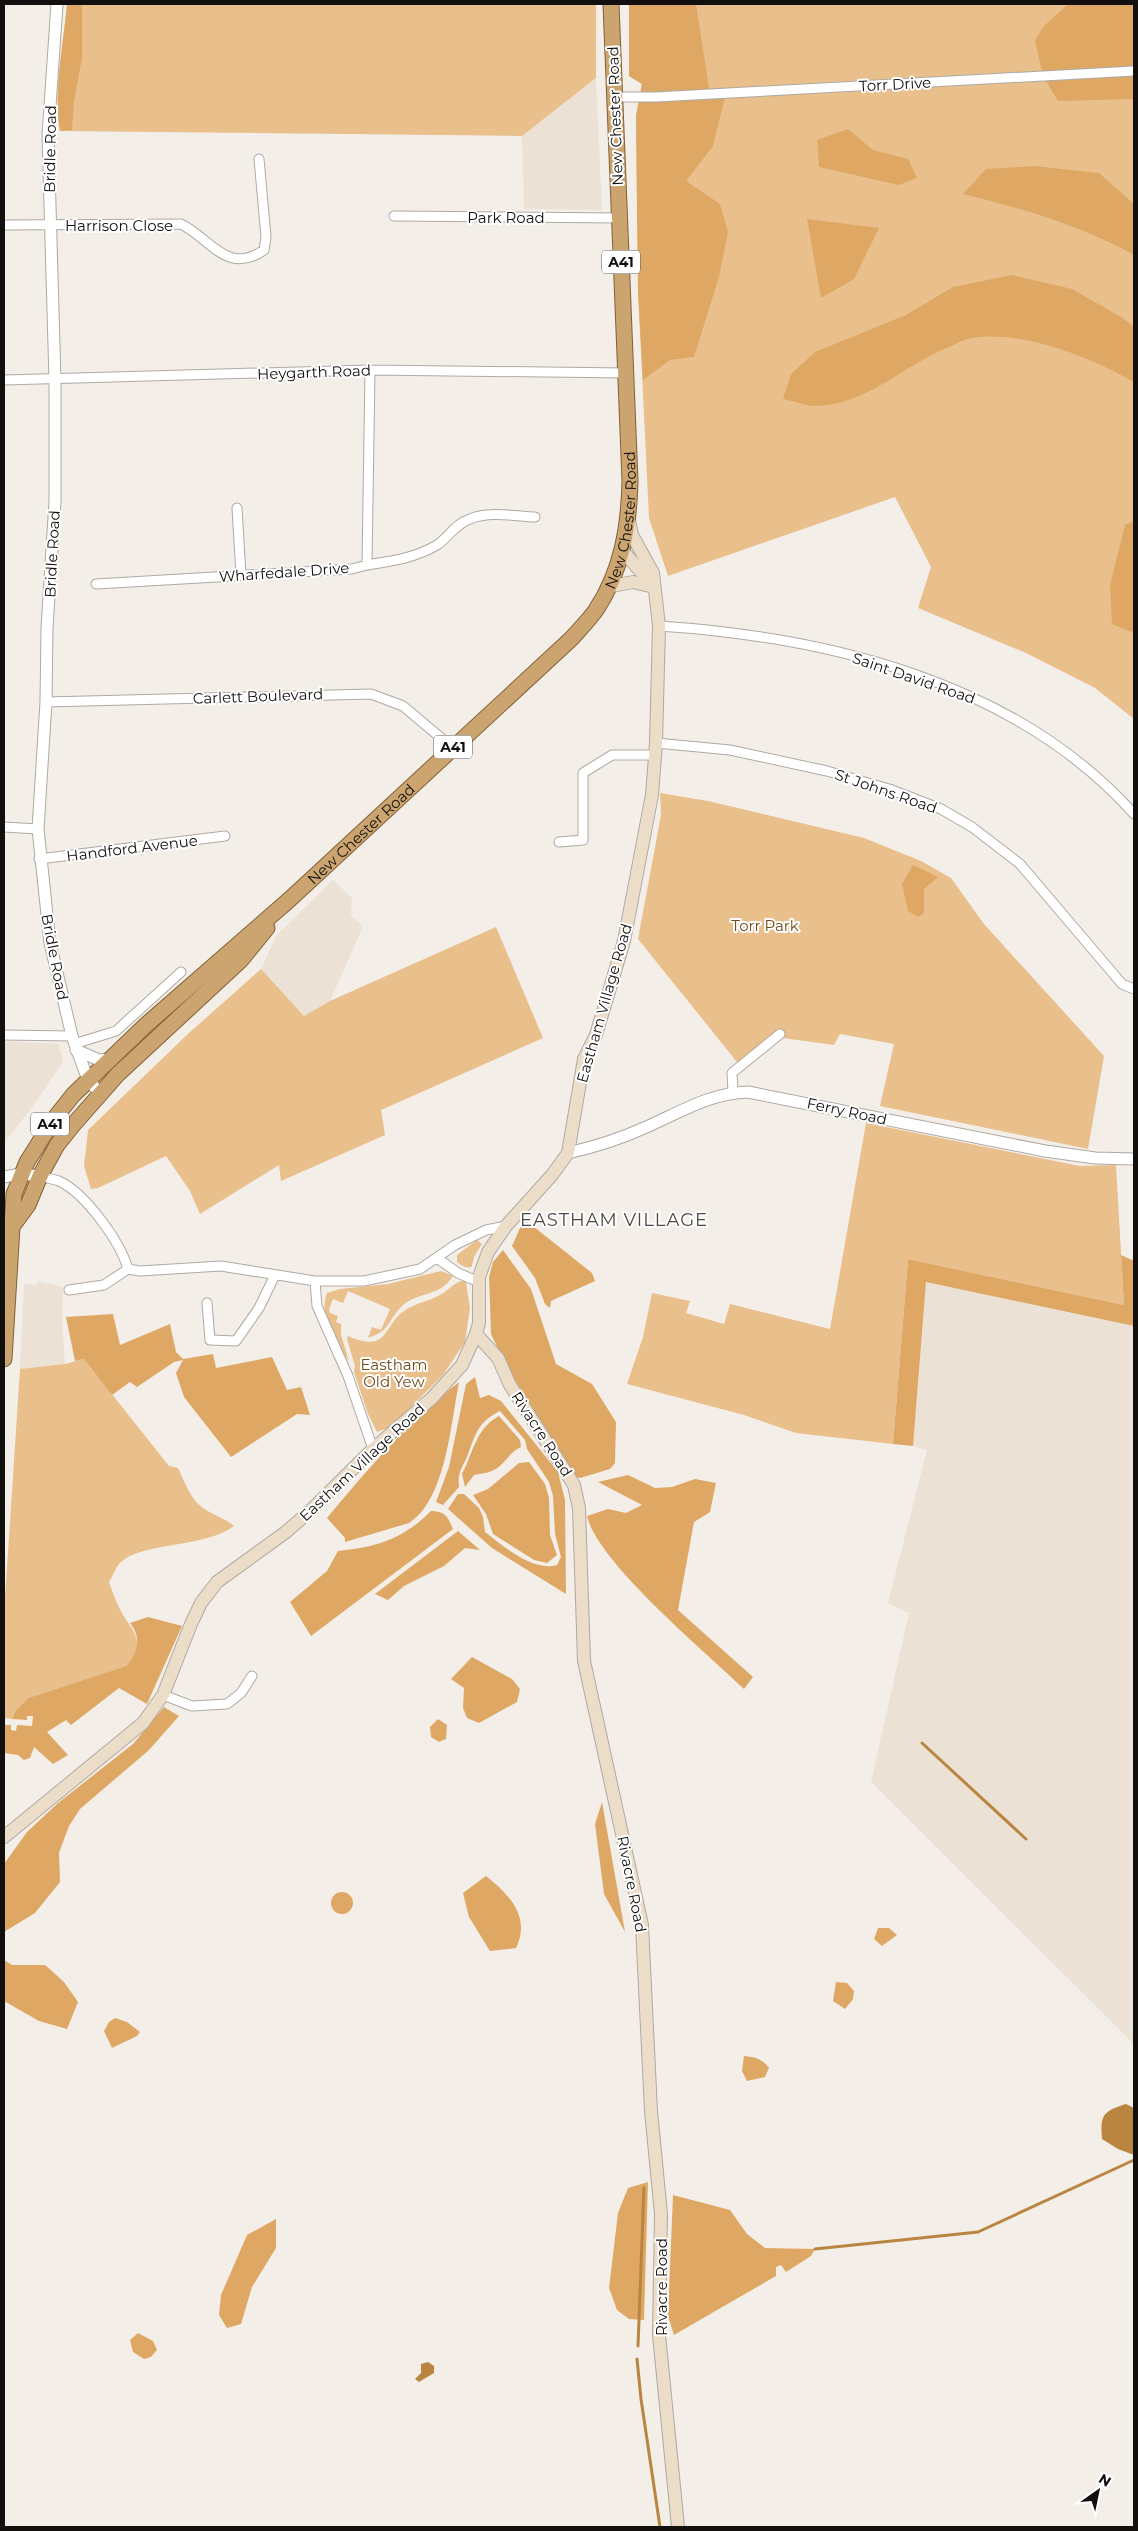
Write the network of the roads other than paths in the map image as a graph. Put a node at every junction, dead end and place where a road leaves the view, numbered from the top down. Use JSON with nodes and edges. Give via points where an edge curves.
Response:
{"nodes":[{"id":1,"x":58,"y":4,"type":"edge"},
{"id":2,"x":612,"y":4,"type":"edge"},
{"id":3,"x":1134,"y":71,"type":"edge"},
{"id":4,"x":614,"y":97,"type":"junction"},
{"id":5,"x":259,"y":159,"type":"dead end"},
{"id":6,"x":394,"y":216,"type":"dead end"},
{"id":7,"x":619,"y":218,"type":"junction"},
{"id":8,"x":4,"y":225,"type":"edge"},
{"id":9,"x":49,"y":225,"type":"junction"},
{"id":10,"x":370,"y":370,"type":"junction"},
{"id":11,"x":625,"y":373,"type":"junction"},
{"id":12,"x":4,"y":380,"type":"edge"},
{"id":13,"x":55,"y":380,"type":"junction"},
{"id":14,"x":237,"y":508,"type":"dead end"},
{"id":15,"x":535,"y":517,"type":"dead end"},
{"id":16,"x":629,"y":520,"type":"junction"},
{"id":17,"x":622,"y":550,"type":"junction"},
{"id":18,"x":367,"y":564,"type":"junction"},
{"id":19,"x":241,"y":575,"type":"junction"},
{"id":20,"x":96,"y":584,"type":"dead end"},
{"id":21,"x":654,"y":587,"type":"junction"},
{"id":22,"x":608,"y":588,"type":"junction"},
{"id":23,"x":659,"y":626,"type":"junction"},
{"id":24,"x":46,"y":702,"type":"junction"},
{"id":25,"x":452,"y":748,"type":"junction"},
{"id":26,"x":655,"y":749,"type":"junction"},
{"id":27,"x":1134,"y":814,"type":"edge"},
{"id":28,"x":4,"y":827,"type":"edge"},
{"id":29,"x":38,"y":829,"type":"junction"},
{"id":30,"x":225,"y":836,"type":"dead end"},
{"id":31,"x":559,"y":842,"type":"dead end"},
{"id":32,"x":39,"y":859,"type":"junction"},
{"id":33,"x":289,"y":900,"type":"junction"},
{"id":34,"x":181,"y":972,"type":"dead end"},
{"id":35,"x":1134,"y":989,"type":"edge"},
{"id":36,"x":780,"y":1034,"type":"dead end"},
{"id":37,"x":4,"y":1035,"type":"edge"},
{"id":38,"x":74,"y":1043,"type":"junction"},
{"id":39,"x":110,"y":1060,"type":"junction"},
{"id":40,"x":88,"y":1080,"type":"junction"},
{"id":41,"x":733,"y":1092,"type":"junction"},
{"id":42,"x":100,"y":1093,"type":"junction"},
{"id":43,"x":568,"y":1153,"type":"junction"},
{"id":44,"x":1134,"y":1159,"type":"edge"},
{"id":45,"x":21,"y":1174,"type":"junction"},
{"id":46,"x":40,"y":1176,"type":"junction"},
{"id":47,"x":4,"y":1177,"type":"edge"},
{"id":48,"x":4,"y":1205,"type":"edge"},
{"id":49,"x":14,"y":1224,"type":"junction"},
{"id":50,"x":506,"y":1226,"type":"junction"},
{"id":51,"x":437,"y":1258,"type":"junction"},
{"id":52,"x":128,"y":1269,"type":"junction"},
{"id":53,"x":275,"y":1275,"type":"junction"},
{"id":54,"x":315,"y":1281,"type":"junction"},
{"id":55,"x":479,"y":1282,"type":"junction"},
{"id":56,"x":69,"y":1290,"type":"dead end"},
{"id":57,"x":207,"y":1303,"type":"dead end"},
{"id":58,"x":476,"y":1334,"type":"junction"},
{"id":59,"x":4,"y":1360,"type":"edge"},
{"id":60,"x":373,"y":1449,"type":"junction"},
{"id":61,"x":252,"y":1676,"type":"dead end"},
{"id":62,"x":162,"y":1695,"type":"junction"},
{"id":63,"x":10,"y":1828,"type":"edge"},
{"id":64,"x":4,"y":1837,"type":"edge"},
{"id":65,"x":678,"y":2527,"type":"edge"}],
"edges":[{"from":1,"to":9,"type":"street","name":"Bridle Road","via":[[48,135]]},
{"from":2,"to":4,"type":"highway","name":"New Chester Road","number":"A41"},
{"from":3,"to":4,"type":"street","name":"Torr Drive"},
{"from":4,"to":7,"type":"highway","name":"New Chester Road","number":"A41"},
{"from":5,"to":9,"type":"street","name":"Harrison Close","via":[[266,237],[264,250],[253,258],[233,258],[211,248],[194,230],[181,224]]},
{"from":6,"to":7,"type":"street","name":"Park Road"},
{"from":7,"to":11,"type":"highway","name":"New Chester Road","number":"A41"},
{"from":8,"to":9,"type":"street","name":"Harrison Close"},
{"from":9,"to":13,"type":"street","name":"Bridle Road"},
{"from":10,"to":11,"type":"street","name":"Heygarth Road"},
{"from":10,"to":13,"type":"street","name":"Heygarth Road"},
{"from":10,"to":18,"type":"street","name":"Wharfedale Drive"},
{"from":11,"to":16,"type":"highway","name":"New Chester Road","number":"A41"},
{"from":12,"to":13,"type":"street","name":"Heygarth Road"},
{"from":13,"to":24,"type":"street","name":"Bridle Road","via":[[55,501]]},
{"from":14,"to":19,"type":"street"},
{"from":15,"to":18,"type":"street","via":[[481,516],[470,519],[456,526],[438,544],[416,555]]},
{"from":16,"to":17,"type":"highway","name":"New Chester Road","number":"A41"},
{"from":16,"to":21,"type":"main road","name":"Eastham Village Road","via":[[632,535],[653,573]]},
{"from":17,"to":21,"type":"main road"},
{"from":17,"to":22,"type":"highway","name":"New Chester Road","number":"A41"},
{"from":18,"to":19,"type":"street","name":"Wharfedale Drive","via":[[352,569]]},
{"from":19,"to":20,"type":"street","name":"Wharfedale Drive"},
{"from":21,"to":22,"type":"main road","via":[[633,582]]},
{"from":21,"to":23,"type":"main road","name":"Eastham Village Road"},
{"from":22,"to":25,"type":"highway","name":"New Chester Road","number":"A41","via":[[596,610],[571,639]]},
{"from":23,"to":26,"type":"main road","name":"Eastham Village Road"},
{"from":23,"to":27,"type":"street","name":"Saint David Road","via":[[720,630],[778,639],[887,666],[953,688],[1052,742],[1081,764]]},
{"from":24,"to":25,"type":"street","name":"Carlett Boulevard","via":[[371,694],[403,706]]},
{"from":24,"to":29,"type":"street","name":"Bridle Road"},
{"from":25,"to":33,"type":"highway","name":"New Chester Road","number":"A41"},
{"from":26,"to":31,"type":"street","name":"St Johns Road","via":[[612,755],[583,772],[583,840]]},
{"from":26,"to":35,"type":"street","name":"St Johns Road","via":[[730,750],[827,771],[889,789],[941,809],[972,827],[1020,864],[1122,984]]},
{"from":26,"to":43,"type":"main road","name":"Eastham Village Road","via":[[652,795],[624,942],[596,1035],[584,1059]]},
{"from":28,"to":29,"type":"street"},
{"from":29,"to":32,"type":"street","name":"Bridle Road"},
{"from":30,"to":32,"type":"street","name":"Handford Avenue"},
{"from":32,"to":38,"type":"street","name":"Bridle Road","via":[[50,943]]},
{"from":33,"to":39,"type":"highway","name":"New Chester Road","number":"A41"},
{"from":33,"to":42,"type":"highway","name":"New Chester Road","number":"A41","via":[[241,960]]},
{"from":34,"to":38,"type":"street","via":[[116,1031]]},
{"from":36,"to":41,"type":"street","via":[[732,1073]]},
{"from":37,"to":38,"type":"street"},
{"from":38,"to":39,"type":"street","via":[[99,1060]]},
{"from":38,"to":40,"type":"street","name":"Bridle Road"},
{"from":39,"to":40,"type":"highway","name":"New Chester Road","number":"A41"},
{"from":40,"to":42,"type":"street","name":"Bridle Road"},
{"from":40,"to":45,"type":"highway","name":"New Chester Road","number":"A41","via":[[54,1119]]},
{"from":41,"to":43,"type":"street","name":"Ferry Road","via":[[700,1101],[643,1129],[596,1147]]},
{"from":41,"to":44,"type":"street","name":"Ferry Road","via":[[764,1094],[1045,1151]]},
{"from":42,"to":46,"type":"highway","name":"New Chester Road","number":"A41","via":[[60,1140]]},
{"from":43,"to":50,"type":"main road","name":"Eastham Village Road"},
{"from":45,"to":46,"type":"street"},
{"from":45,"to":47,"type":"street"},
{"from":45,"to":49,"type":"highway","name":"New Chester Road","number":"A41","via":[[14,1194]]},
{"from":46,"to":49,"type":"highway","name":"New Chester Road","number":"A41","via":[[28,1205]]},
{"from":46,"to":52,"type":"street","via":[[58,1181],[92,1209],[117,1243]]},
{"from":48,"to":49,"type":"highway"},
{"from":49,"to":59,"type":"highway","name":"New Chester Road","number":"A41"},
{"from":50,"to":51,"type":"street","via":[[486,1230]]},
{"from":50,"to":55,"type":"main road","name":"Eastham Village Road","via":[[482,1262]]},
{"from":51,"to":54,"type":"street","via":[[420,1269],[400,1275],[364,1281]]},
{"from":51,"to":55,"type":"street","via":[[458,1273]]},
{"from":52,"to":53,"type":"street","via":[[222,1266]]},
{"from":52,"to":56,"type":"street","via":[[104,1285]]},
{"from":53,"to":54,"type":"street"},
{"from":53,"to":57,"type":"street","via":[[260,1308],[236,1341],[210,1340]]},
{"from":54,"to":60,"type":"street","via":[[317,1306],[350,1381]]},
{"from":55,"to":58,"type":"main road","name":"Eastham Village Road"},
{"from":58,"to":60,"type":"main road","name":"Eastham Village Road","via":[[462,1365],[432,1398]]},
{"from":58,"to":65,"type":"main road","name":"Rivacre Road","via":[[498,1358],[510,1385],[574,1485],[579,1508],[584,1661],[642,1925],[651,2111],[661,2214],[660,2335]]},
{"from":60,"to":62,"type":"main road","name":"Eastham Village Road","via":[[286,1532],[217,1582],[194,1617]]},
{"from":61,"to":62,"type":"street","via":[[241,1693],[227,1704],[192,1706]]},
{"from":62,"to":63,"type":"main road","name":"Eastham Village Road","via":[[143,1722]]},
{"from":63,"to":64,"type":"main road","name":"Eastham Village Road"}]}
